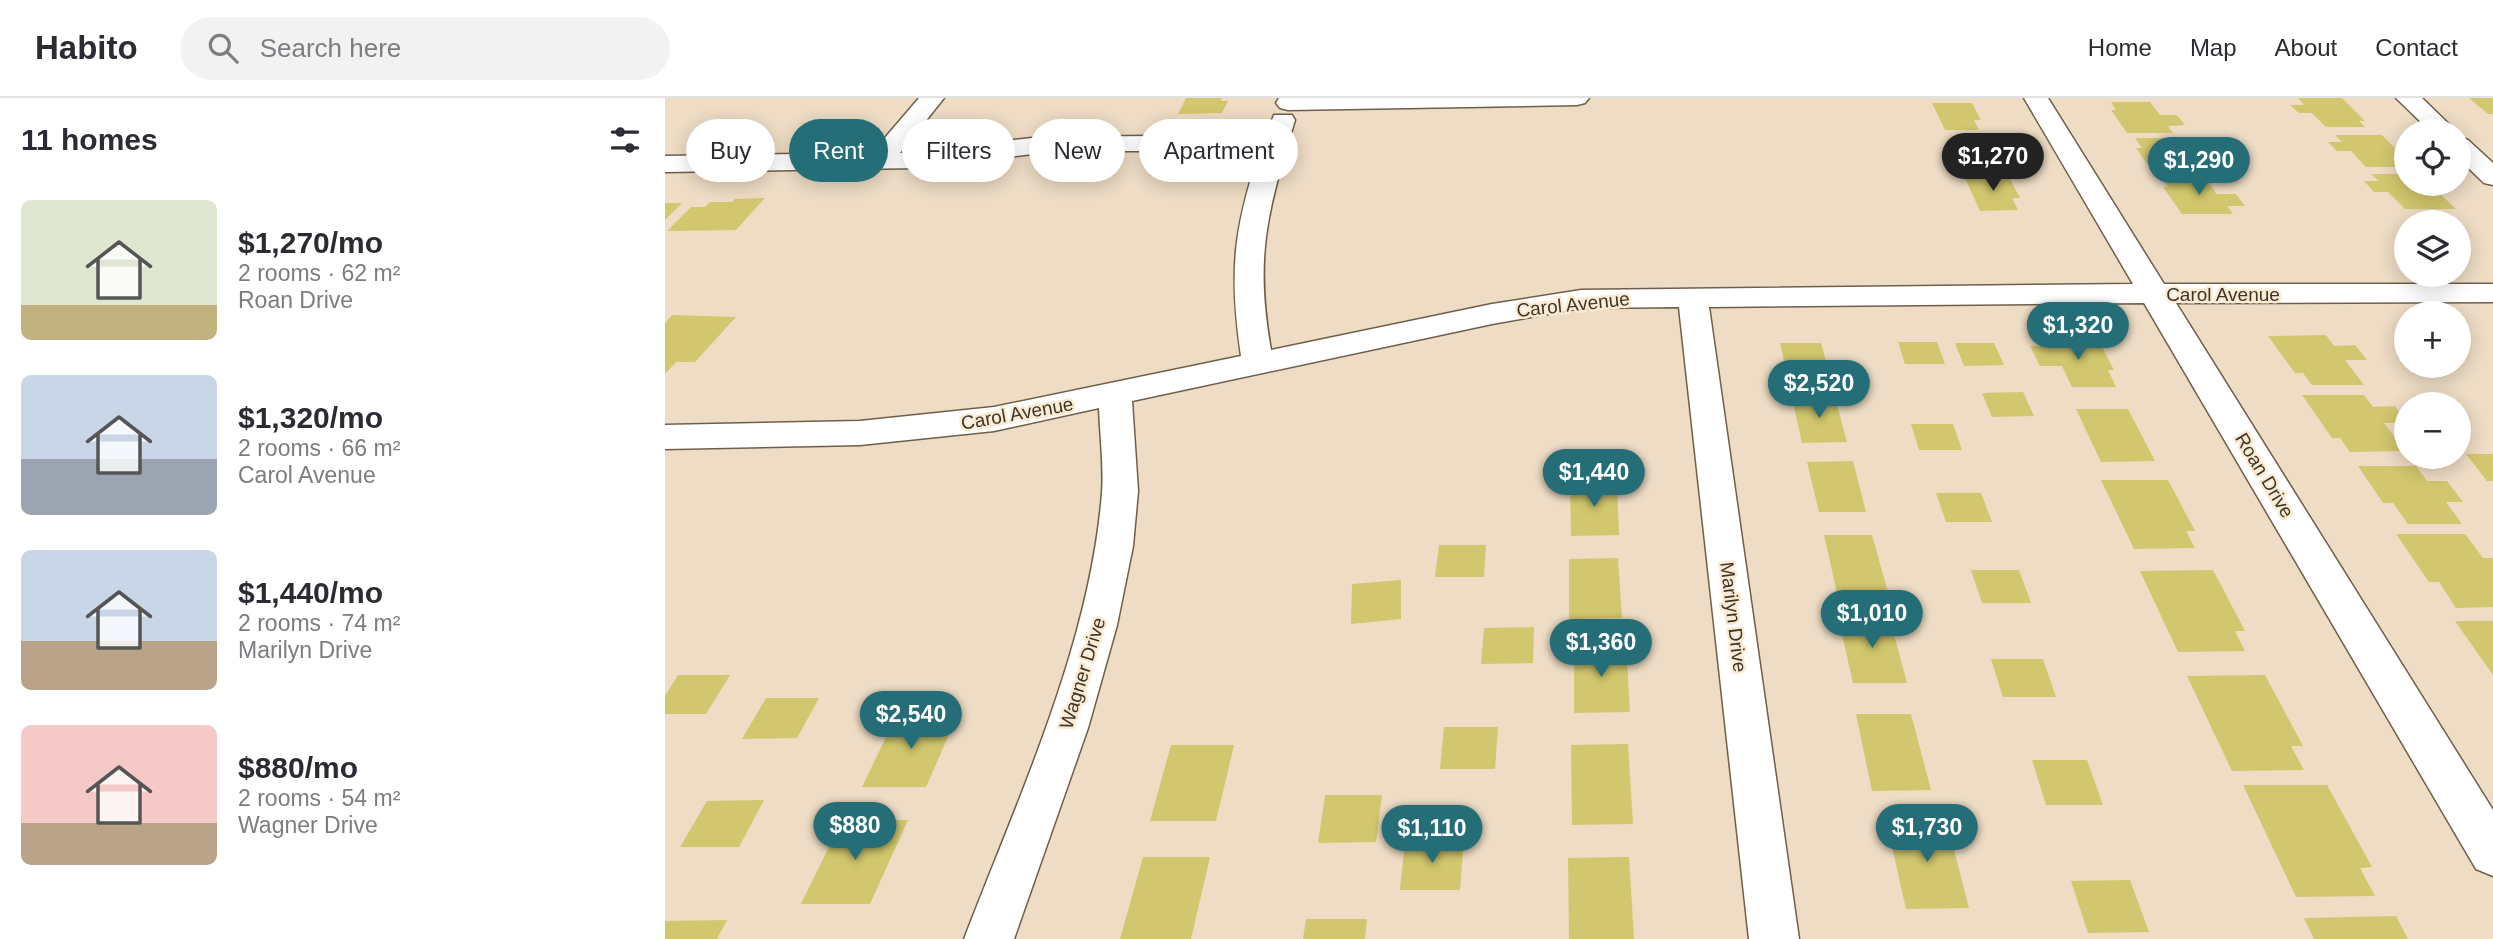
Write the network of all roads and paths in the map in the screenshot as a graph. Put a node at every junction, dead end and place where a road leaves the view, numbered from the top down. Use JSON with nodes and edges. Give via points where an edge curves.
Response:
{"nodes":[{"id":1,"x":932,"y":98,"type":"edge"},
{"id":2,"x":1577,"y":98,"type":"edge"},
{"id":3,"x":2036,"y":98,"type":"edge"},
{"id":4,"x":2408,"y":98,"type":"edge"},
{"id":5,"x":1289,"y":100,"type":"edge"},
{"id":6,"x":1283,"y":119,"type":"edge"},
{"id":7,"x":2431,"y":119,"type":"edge"},
{"id":8,"x":1139,"y":143,"type":"edge"},
{"id":9,"x":888,"y":150,"type":"edge"},
{"id":10,"x":2471,"y":156,"type":"edge"},
{"id":11,"x":888,"y":161,"type":"edge"},
{"id":12,"x":789,"y":162,"type":"edge"},
{"id":13,"x":665,"y":164,"type":"edge"},
{"id":14,"x":2493,"y":177,"type":"edge"},
{"id":15,"x":1263,"y":182,"type":"edge"},
{"id":16,"x":2493,"y":293,"type":"edge"},
{"id":17,"x":2155,"y":294,"type":"junction"},
{"id":18,"x":1693,"y":296,"type":"junction"},
{"id":19,"x":1258,"y":365,"type":"junction"},
{"id":20,"x":1115,"y":395,"type":"junction"},
{"id":21,"x":665,"y":436,"type":"edge"},
{"id":22,"x":2493,"y":853,"type":"edge"},
{"id":23,"x":989,"y":939,"type":"edge"},
{"id":24,"x":1774,"y":939,"type":"edge"}],
"edges":[{"from":1,"to":9,"type":"street"},
{"from":2,"to":5,"type":"street"},
{"from":3,"to":17,"type":"street","name":"Roan Drive"},
{"from":4,"to":7,"type":"street"},
{"from":5,"to":6,"type":"street"},
{"from":8,"to":11,"type":"street","via":[[1054,144]]},
{"from":10,"to":14,"type":"street"},
{"from":12,"to":13,"type":"street"},
{"from":15,"to":19,"type":"street","via":[[1247,260]]},
{"from":16,"to":17,"type":"street","name":"Carol Avenue"},
{"from":17,"to":18,"type":"street","name":"Carol Avenue"},
{"from":17,"to":22,"type":"street","name":"Roan Drive"},
{"from":18,"to":19,"type":"street","name":"Carol Avenue","via":[[1552,302]]},
{"from":18,"to":24,"type":"street","name":"Marilyn Drive"},
{"from":19,"to":20,"type":"street","name":"Carol Avenue"},
{"from":20,"to":21,"type":"street","name":"Carol Avenue","via":[[994,419],[892,431]]},
{"from":20,"to":23,"type":"street","name":"Wagner Drive","via":[[1120,491],[1097,625],[1066,728]]}]}
